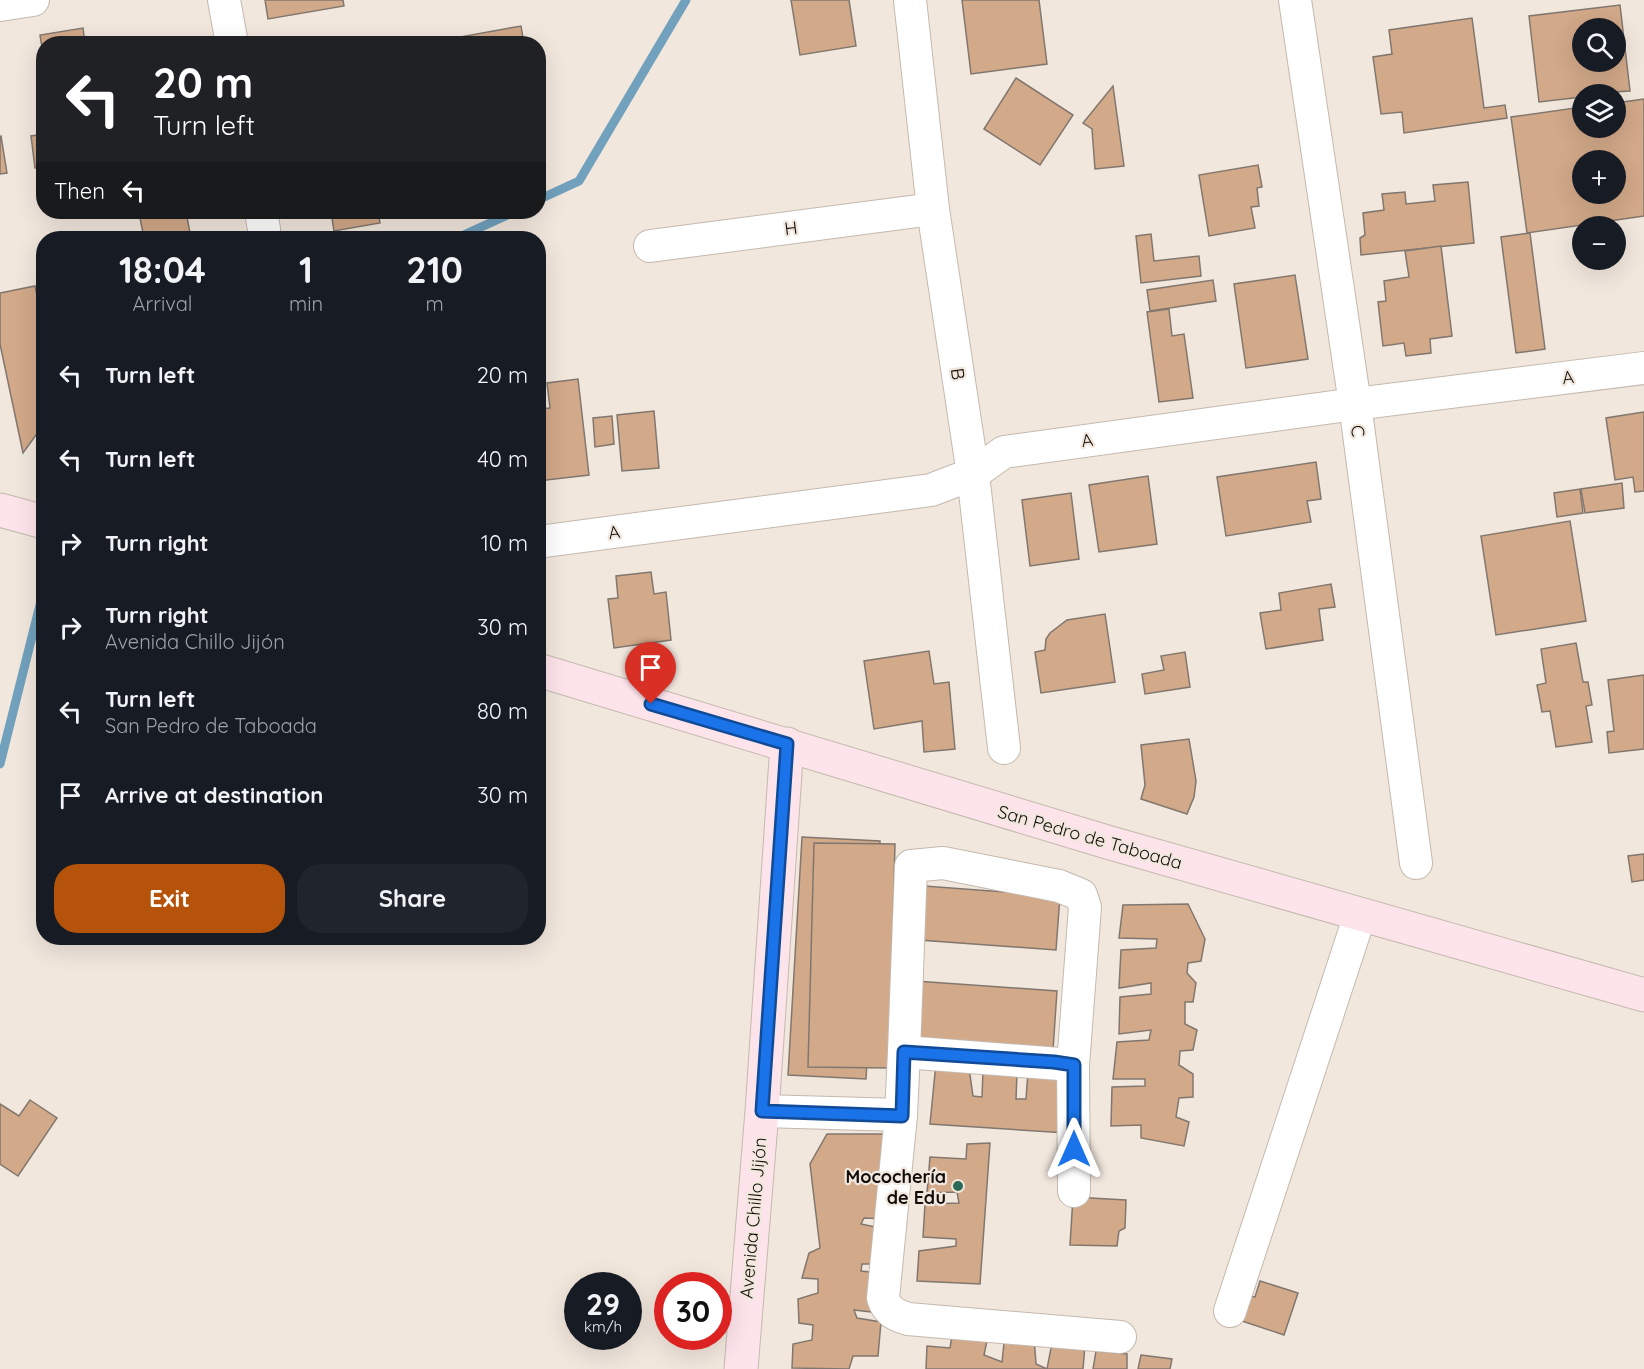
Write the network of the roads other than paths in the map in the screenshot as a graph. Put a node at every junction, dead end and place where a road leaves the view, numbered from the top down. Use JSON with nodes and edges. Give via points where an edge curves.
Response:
{"nodes":[{"id":1,"x":33,"y":0,"type":"edge"},
{"id":2,"x":224,"y":0,"type":"edge"},
{"id":3,"x":910,"y":0,"type":"edge"},
{"id":4,"x":1295,"y":0,"type":"edge"},
{"id":5,"x":0,"y":5,"type":"edge"},
{"id":6,"x":231,"y":36,"type":"edge"},
{"id":7,"x":933,"y":209,"type":"junction"},
{"id":8,"x":650,"y":246,"type":"dead end"},
{"id":9,"x":1644,"y":368,"type":"edge"},
{"id":10,"x":1355,"y":404,"type":"junction"},
{"id":11,"x":973,"y":474,"type":"junction"},
{"id":12,"x":0,"y":510,"type":"edge"},
{"id":13,"x":36,"y":520,"type":"edge"},
{"id":14,"x":546,"y":541,"type":"edge"},
{"id":15,"x":546,"y":672,"type":"edge"},
{"id":16,"x":787,"y":744,"type":"junction"},
{"id":17,"x":1004,"y":748,"type":"dead end"},
{"id":18,"x":1416,"y":864,"type":"dead end"},
{"id":19,"x":1360,"y":915,"type":"junction"},
{"id":20,"x":1644,"y":994,"type":"edge"},
{"id":21,"x":904,"y":1052,"type":"junction"},
{"id":22,"x":1074,"y":1065,"type":"junction"},
{"id":23,"x":762,"y":1111,"type":"junction"},
{"id":24,"x":902,"y":1116,"type":"junction"},
{"id":25,"x":1074,"y":1191,"type":"dead end"},
{"id":26,"x":1230,"y":1311,"type":"dead end"},
{"id":27,"x":1120,"y":1337,"type":"dead end"},
{"id":28,"x":735,"y":1369,"type":"edge"},
{"id":29,"x":742,"y":1369,"type":"edge"}],
"edges":[{"from":1,"to":5,"type":"street"},
{"from":2,"to":6,"type":"street"},
{"from":3,"to":7,"type":"street","name":"B"},
{"from":4,"to":10,"type":"street","name":"C"},
{"from":7,"to":8,"type":"street","name":"H"},
{"from":7,"to":11,"type":"street","name":"B"},
{"from":9,"to":10,"type":"street","name":"A"},
{"from":10,"to":11,"type":"street","name":"A","via":[[1004,452]]},
{"from":10,"to":18,"type":"street","name":"C"},
{"from":11,"to":14,"type":"street","name":"A","via":[[931,490]]},
{"from":11,"to":17,"type":"street","name":"B"},
{"from":12,"to":13,"type":"street"},
{"from":15,"to":16,"type":"street","name":"San Pedro de Taboada"},
{"from":16,"to":19,"type":"street","name":"San Pedro de Taboada"},
{"from":16,"to":23,"type":"street","name":"Avenida Chillo Jijón"},
{"from":19,"to":20,"type":"street","name":"San Pedro de Taboada"},
{"from":19,"to":26,"type":"street"},
{"from":21,"to":22,"type":"street"},
{"from":21,"to":22,"type":"street","via":[[911,866],[943,863],[1059,886],[1081,895],[1085,907]]},
{"from":21,"to":24,"type":"street"},
{"from":22,"to":25,"type":"street"},
{"from":23,"to":24,"type":"street"},
{"from":23,"to":29,"type":"street","name":"Avenida Chillo Jijón"},
{"from":24,"to":27,"type":"street","via":[[883,1298],[888,1309],[908,1319]]},
{"from":28,"to":29,"type":"street"}]}
